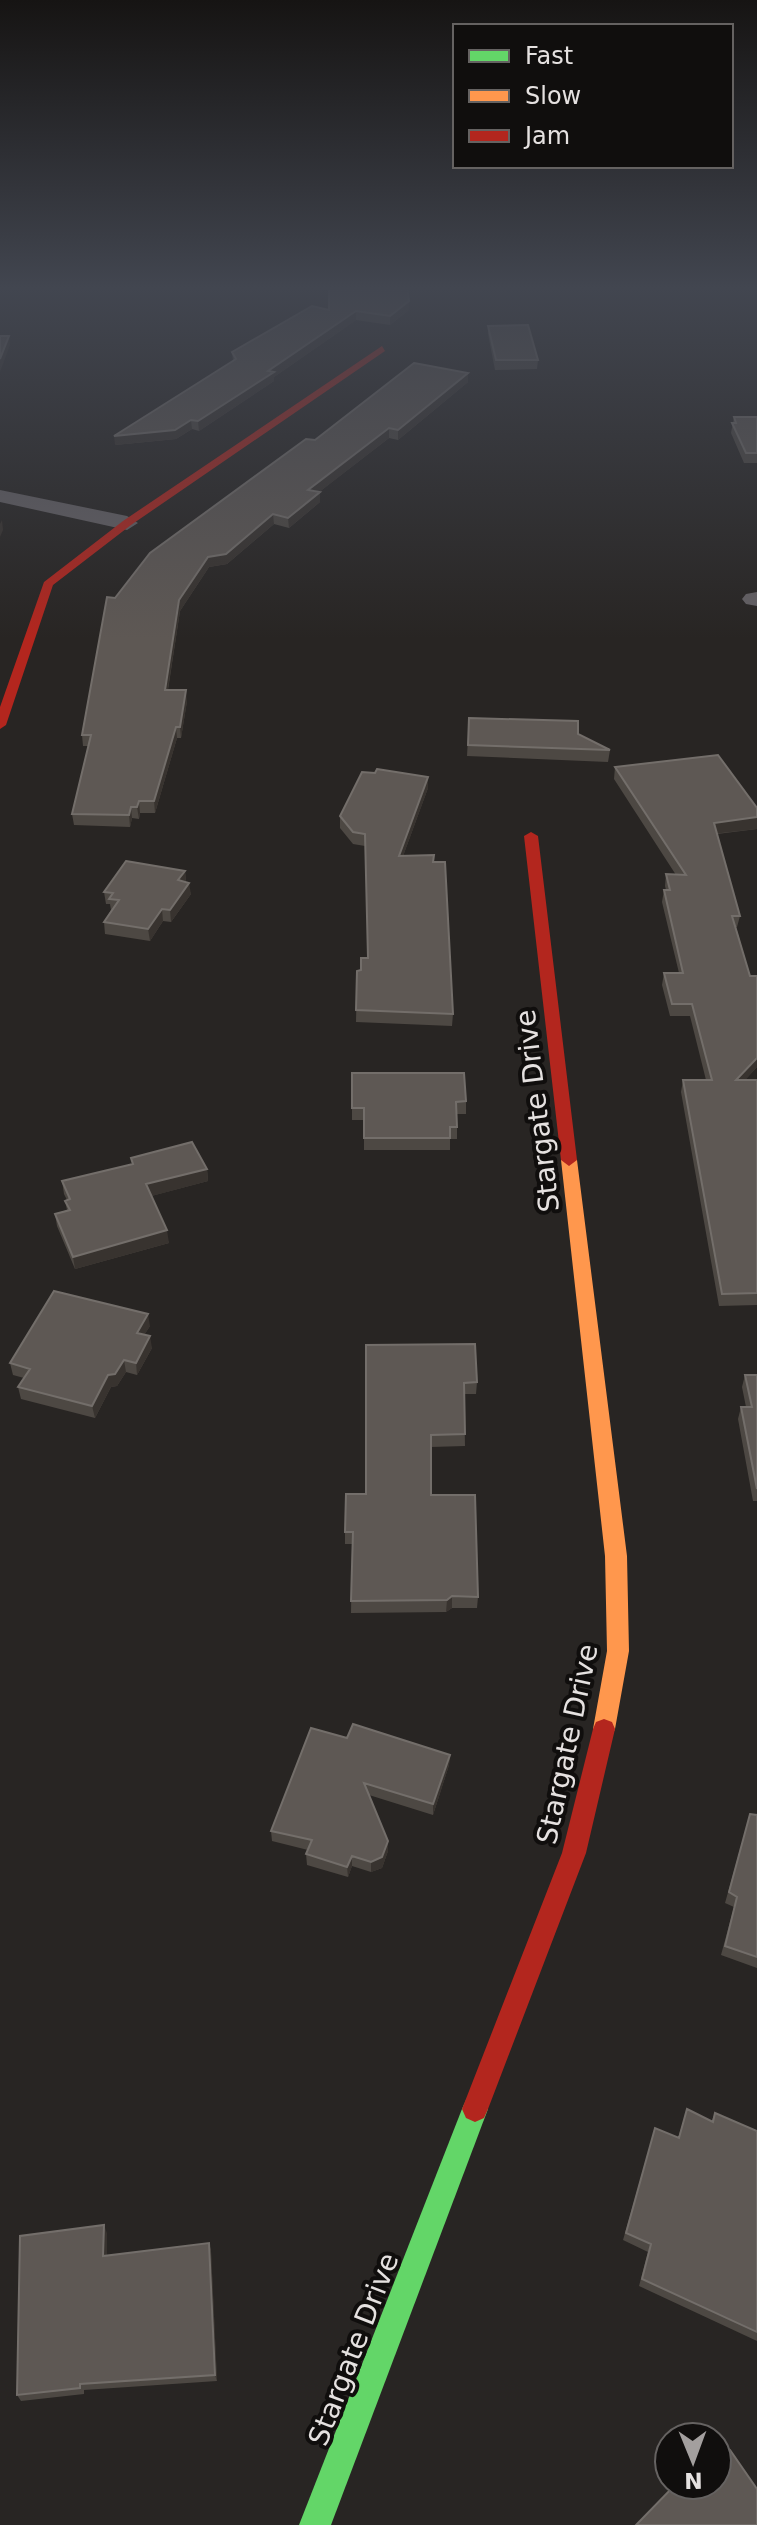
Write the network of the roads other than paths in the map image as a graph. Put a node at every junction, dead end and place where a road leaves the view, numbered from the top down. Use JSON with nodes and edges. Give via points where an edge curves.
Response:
{"nodes":[{"id":1,"x":303,"y":403,"type":"edge"},
{"id":2,"x":0,"y":496,"type":"edge"},
{"id":3,"x":127,"y":523,"type":"junction"},
{"id":4,"x":0,"y":725,"type":"edge"},
{"id":5,"x":531,"y":836,"type":"dead end"},
{"id":6,"x":315,"y":2525,"type":"edge"}],
"edges":[{"from":1,"to":3,"type":"street"},
{"from":2,"to":3,"type":"street"},
{"from":3,"to":4,"type":"street","via":[[48,584]]},
{"from":5,"to":6,"type":"street","name":"Stargate Drive","via":[[616,1556],[618,1651],[574,1853]]}]}
